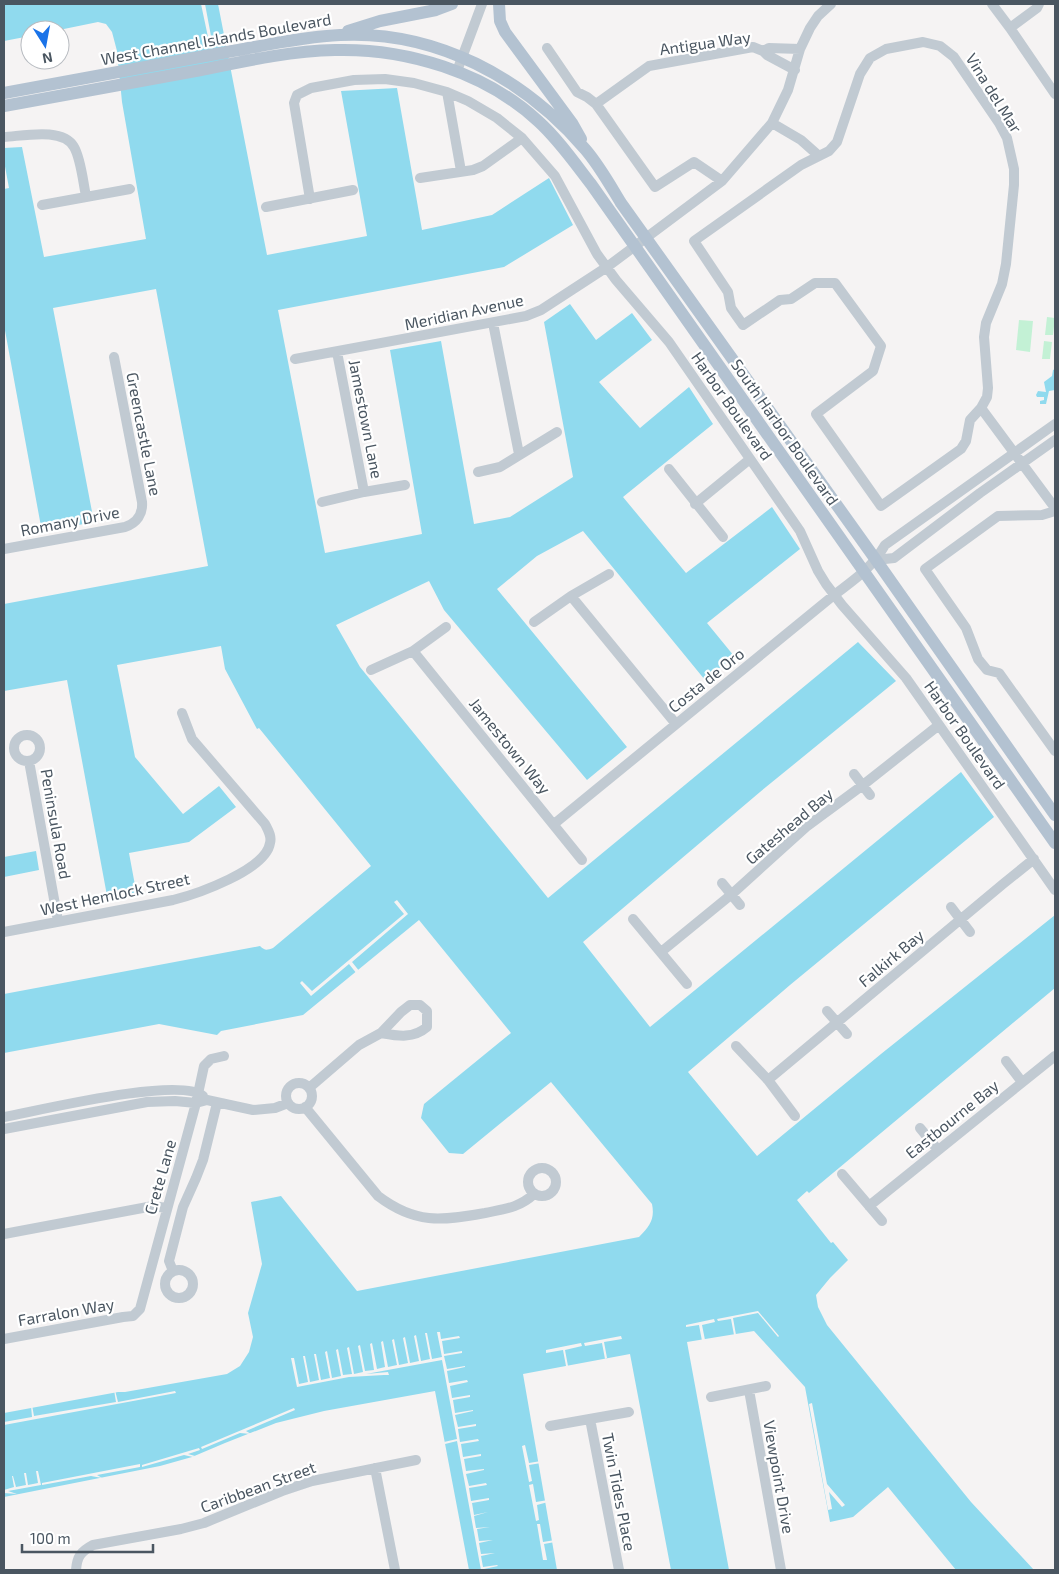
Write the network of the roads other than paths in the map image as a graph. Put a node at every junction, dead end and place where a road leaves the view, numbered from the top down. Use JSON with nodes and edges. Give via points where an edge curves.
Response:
{"nodes":[{"id":1,"x":452,"y":4,"type":"edge"},
{"id":2,"x":482,"y":4,"type":"edge"},
{"id":3,"x":499,"y":4,"type":"edge"},
{"id":4,"x":831,"y":4,"type":"edge"},
{"id":5,"x":992,"y":4,"type":"edge"},
{"id":6,"x":1039,"y":4,"type":"edge"},
{"id":7,"x":1010,"y":28,"type":"junction"},
{"id":8,"x":339,"y":35,"type":"junction"},
{"id":9,"x":547,"y":48,"type":"dead end"},
{"id":10,"x":276,"y":49,"type":"junction"},
{"id":11,"x":800,"y":49,"type":"junction"},
{"id":12,"x":774,"y":53,"type":"junction"},
{"id":13,"x":462,"y":56,"type":"junction"},
{"id":14,"x":795,"y":70,"type":"junction"},
{"id":15,"x":457,"y":71,"type":"junction"},
{"id":16,"x":447,"y":92,"type":"junction"},
{"id":17,"x":4,"y":93,"type":"edge"},
{"id":18,"x":1055,"y":94,"type":"edge"},
{"id":19,"x":596,"y":104,"type":"junction"},
{"id":20,"x":4,"y":106,"type":"edge"},
{"id":21,"x":772,"y":123,"type":"junction"},
{"id":22,"x":4,"y":137,"type":"edge"},
{"id":23,"x":522,"y":138,"type":"junction"},
{"id":24,"x":586,"y":150,"type":"junction"},
{"id":25,"x":819,"y":156,"type":"junction"},
{"id":26,"x":461,"y":171,"type":"junction"},
{"id":27,"x":420,"y":178,"type":"dead end"},
{"id":28,"x":722,"y":181,"type":"junction"},
{"id":29,"x":130,"y":189,"type":"dead end"},
{"id":30,"x":353,"y":190,"type":"dead end"},
{"id":31,"x":86,"y":196,"type":"junction"},
{"id":32,"x":310,"y":199,"type":"junction"},
{"id":33,"x":42,"y":205,"type":"dead end"},
{"id":34,"x":266,"y":207,"type":"dead end"},
{"id":35,"x":648,"y":238,"type":"junction"},
{"id":36,"x":634,"y":247,"type":"junction"},
{"id":37,"x":607,"y":267,"type":"junction"},
{"id":38,"x":493,"y":323,"type":"junction"},
{"id":39,"x":337,"y":352,"type":"junction"},
{"id":40,"x":114,"y":357,"type":"dead end"},
{"id":41,"x":295,"y":359,"type":"dead end"},
{"id":42,"x":981,"y":408,"type":"junction"},
{"id":43,"x":1055,"y":424,"type":"edge"},
{"id":44,"x":557,"y":432,"type":"dead end"},
{"id":45,"x":1055,"y":440,"type":"edge"},
{"id":46,"x":1014,"y":453,"type":"junction"},
{"id":47,"x":519,"y":454,"type":"junction"},
{"id":48,"x":750,"y":459,"type":"junction"},
{"id":49,"x":1023,"y":464,"type":"junction"},
{"id":50,"x":669,"y":469,"type":"dead end"},
{"id":51,"x":478,"y":472,"type":"dead end"},
{"id":52,"x":405,"y":485,"type":"dead end"},
{"id":53,"x":364,"y":492,"type":"junction"},
{"id":54,"x":322,"y":502,"type":"dead end"},
{"id":55,"x":695,"y":504,"type":"junction"},
{"id":56,"x":1055,"y":510,"type":"edge"},
{"id":57,"x":139,"y":516,"type":"joint"},
{"id":58,"x":723,"y":537,"type":"dead end"},
{"id":59,"x":4,"y":549,"type":"edge"},
{"id":60,"x":876,"y":560,"type":"junction"},
{"id":61,"x":864,"y":572,"type":"junction"},
{"id":62,"x":608,"y":574,"type":"dead end"},
{"id":63,"x":834,"y":595,"type":"junction"},
{"id":64,"x":571,"y":596,"type":"junction"},
{"id":65,"x":534,"y":622,"type":"dead end"},
{"id":66,"x":446,"y":627,"type":"dead end"},
{"id":67,"x":414,"y":651,"type":"junction"},
{"id":68,"x":371,"y":670,"type":"dead end"},
{"id":69,"x":182,"y":714,"type":"dead end"},
{"id":70,"x":676,"y":724,"type":"junction"},
{"id":71,"x":938,"y":725,"type":"junction"},
{"id":72,"x":1055,"y":751,"type":"edge"},
{"id":73,"x":30,"y":761,"type":"dead end"},
{"id":74,"x":854,"y":774,"type":"dead end"},
{"id":75,"x":863,"y":786,"type":"junction"},
{"id":76,"x":870,"y":795,"type":"dead end"},
{"id":77,"x":1055,"y":815,"type":"edge"},
{"id":78,"x":554,"y":824,"type":"junction"},
{"id":79,"x":1055,"y":843,"type":"edge"},
{"id":80,"x":1034,"y":859,"type":"junction"},
{"id":81,"x":582,"y":860,"type":"dead end"},
{"id":82,"x":722,"y":883,"type":"dead end"},
{"id":83,"x":1055,"y":890,"type":"edge"},
{"id":84,"x":732,"y":894,"type":"junction"},
{"id":85,"x":740,"y":905,"type":"dead end"},
{"id":86,"x":951,"y":907,"type":"dead end"},
{"id":87,"x":633,"y":918,"type":"dead end"},
{"id":88,"x":960,"y":920,"type":"junction"},
{"id":89,"x":58,"y":922,"type":"junction"},
{"id":90,"x":4,"y":932,"type":"edge"},
{"id":91,"x":970,"y":932,"type":"dead end"},
{"id":92,"x":661,"y":952,"type":"junction"},
{"id":93,"x":687,"y":984,"type":"dead end"},
{"id":94,"x":827,"y":1011,"type":"dead end"},
{"id":95,"x":837,"y":1022,"type":"junction"},
{"id":96,"x":381,"y":1033,"type":"dead end"},
{"id":97,"x":847,"y":1034,"type":"dead end"},
{"id":98,"x":736,"y":1046,"type":"dead end"},
{"id":99,"x":224,"y":1056,"type":"dead end"},
{"id":100,"x":1055,"y":1056,"type":"edge"},
{"id":101,"x":1006,"y":1061,"type":"dead end"},
{"id":102,"x":768,"y":1080,"type":"junction"},
{"id":103,"x":1022,"y":1082,"type":"junction"},
{"id":104,"x":309,"y":1088,"type":"junction"},
{"id":105,"x":198,"y":1092,"type":"junction"},
{"id":106,"x":212,"y":1102,"type":"junction"},
{"id":107,"x":196,"y":1103,"type":"junction"},
{"id":108,"x":288,"y":1103,"type":"junction"},
{"id":109,"x":306,"y":1107,"type":"junction"},
{"id":110,"x":795,"y":1116,"type":"dead end"},
{"id":111,"x":4,"y":1117,"type":"edge"},
{"id":112,"x":920,"y":1128,"type":"dead end"},
{"id":113,"x":4,"y":1129,"type":"edge"},
{"id":114,"x":938,"y":1150,"type":"junction"},
{"id":115,"x":842,"y":1174,"type":"dead end"},
{"id":116,"x":534,"y":1194,"type":"dead end"},
{"id":117,"x":869,"y":1206,"type":"junction"},
{"id":118,"x":166,"y":1208,"type":"junction"},
{"id":119,"x":882,"y":1221,"type":"dead end"},
{"id":120,"x":4,"y":1234,"type":"edge"},
{"id":121,"x":173,"y":1271,"type":"dead end"},
{"id":122,"x":133,"y":1316,"type":"joint"},
{"id":123,"x":4,"y":1339,"type":"edge"},
{"id":124,"x":766,"y":1386,"type":"dead end"},
{"id":125,"x":748,"y":1390,"type":"junction"},
{"id":126,"x":710,"y":1397,"type":"dead end"},
{"id":127,"x":629,"y":1412,"type":"dead end"},
{"id":128,"x":590,"y":1419,"type":"junction"},
{"id":129,"x":550,"y":1426,"type":"dead end"},
{"id":130,"x":416,"y":1460,"type":"dead end"},
{"id":131,"x":375,"y":1468,"type":"junction"},
{"id":132,"x":76,"y":1570,"type":"edge"},
{"id":133,"x":395,"y":1570,"type":"edge"},
{"id":134,"x":618,"y":1570,"type":"edge"},
{"id":135,"x":781,"y":1570,"type":"edge"}],
"edges":[{"from":1,"to":8,"type":"main road","via":[[414,16],[354,28]]},
{"from":2,"to":13,"type":"street"},
{"from":3,"to":24,"type":"main road","via":[[500,21],[506,32],[572,122]]},
{"from":4,"to":11,"type":"street","name":"Meridian Avenue","via":[[818,16]]},
{"from":5,"to":7,"type":"street"},
{"from":6,"to":7,"type":"street"},
{"from":7,"to":18,"type":"street"},
{"from":8,"to":10,"type":"main road","name":"West Channel Islands Boulevard"},
{"from":8,"to":13,"type":"main road","name":"West Channel Islands Boulevard","via":[[370,34],[404,39]]},
{"from":9,"to":19,"type":"street","via":[[577,92]]},
{"from":10,"to":15,"type":"main road","name":"West Channel Islands Boulevard","via":[[366,50],[423,60]]},
{"from":10,"to":17,"type":"main road","name":"West Channel Islands Boulevard"},
{"from":10,"to":20,"type":"main road","name":"West Channel Islands Boulevard"},
{"from":11,"to":12,"type":"street","name":"Antigua Way"},
{"from":11,"to":14,"type":"street","name":"Meridian Avenue"},
{"from":12,"to":14,"type":"street"},
{"from":12,"to":19,"type":"street","name":"Antigua Way","via":[[769,48],[753,47],[649,66]]},
{"from":13,"to":15,"type":"street"},
{"from":13,"to":24,"type":"main road","name":"South Harbor Boulevard","via":[[525,93]]},
{"from":14,"to":21,"type":"street","name":"Meridian Avenue"},
{"from":15,"to":36,"type":"main road","name":"South Harbor Boulevard","via":[[488,86],[537,120],[564,148]]},
{"from":16,"to":23,"type":"street","name":"Harbor Boulevard","via":[[497,118]]},
{"from":16,"to":26,"type":"street"},
{"from":16,"to":32,"type":"street","name":"Harbor Boulevard","via":[[385,79],[354,80],[311,88],[297,95],[294,111]]},
{"from":19,"to":28,"type":"street","via":[[655,187],[694,162]]},
{"from":21,"to":25,"type":"street"},
{"from":21,"to":28,"type":"street","name":"Meridian Avenue"},
{"from":22,"to":31,"type":"street","via":[[54,134],[67,139],[76,151]]},
{"from":23,"to":26,"type":"street","via":[[483,166]]},
{"from":23,"to":37,"type":"street","name":"Harbor Boulevard","via":[[555,176]]},
{"from":24,"to":35,"type":"main road","name":"South Harbor Boulevard"},
{"from":25,"to":42,"type":"street","name":"Vina del Mar","via":[[837,142],[867,62],[878,52],[916,43],[931,43],[949,52],[999,123],[1011,154],[1014,185],[1005,271],[986,323],[988,388]]},
{"from":25,"to":42,"type":"street","name":"Vina del Mar","via":[[800,165],[694,241],[728,292],[731,308],[743,325],[780,300],[791,299],[815,283],[835,283],[881,346],[873,371],[816,414],[881,506],[962,449],[970,420]]},
{"from":26,"to":27,"type":"street"},
{"from":28,"to":35,"type":"street","name":"Meridian Avenue"},
{"from":29,"to":31,"type":"street"},
{"from":30,"to":32,"type":"street"},
{"from":31,"to":33,"type":"street"},
{"from":32,"to":34,"type":"street"},
{"from":35,"to":36,"type":"street","name":"Meridian Avenue"},
{"from":35,"to":60,"type":"main road","name":"South Harbor Boulevard"},
{"from":36,"to":37,"type":"street","name":"Meridian Avenue"},
{"from":36,"to":61,"type":"main road","name":"South Harbor Boulevard"},
{"from":37,"to":38,"type":"street","name":"Meridian Avenue","via":[[541,310]]},
{"from":37,"to":48,"type":"street","name":"Harbor Boulevard","via":[[669,342]]},
{"from":38,"to":39,"type":"street","name":"Meridian Avenue"},
{"from":38,"to":47,"type":"street"},
{"from":39,"to":41,"type":"street","name":"Meridian Avenue"},
{"from":39,"to":53,"type":"street","name":"Jamestown Lane"},
{"from":40,"to":57,"type":"street","name":"Greencastle Lane","via":[[142,502]]},
{"from":42,"to":46,"type":"street"},
{"from":43,"to":46,"type":"street","name":"Costa de Oro"},
{"from":44,"to":47,"type":"street"},
{"from":45,"to":49,"type":"street"},
{"from":46,"to":49,"type":"street"},
{"from":46,"to":60,"type":"street","name":"Costa de Oro","via":[[885,545]]},
{"from":47,"to":51,"type":"street","via":[[500,467]]},
{"from":48,"to":55,"type":"street"},
{"from":48,"to":63,"type":"street","name":"Harbor Boulevard","via":[[800,531],[818,571]]},
{"from":49,"to":56,"type":"street"},
{"from":49,"to":60,"type":"street","via":[[980,492],[894,558]]},
{"from":50,"to":55,"type":"street"},
{"from":52,"to":53,"type":"street","name":"Jamestown Lane"},
{"from":53,"to":54,"type":"street","name":"Jamestown Lane"},
{"from":55,"to":58,"type":"street"},
{"from":56,"to":72,"type":"street","via":[[1042,515],[998,516],[925,569],[966,628],[978,659],[987,670],[999,673]]},
{"from":57,"to":59,"type":"street","name":"Romany Drive","via":[[125,527]]},
{"from":60,"to":61,"type":"street","name":"Costa de Oro"},
{"from":60,"to":77,"type":"main road","name":"South Harbor Boulevard"},
{"from":61,"to":63,"type":"street","name":"Costa de Oro"},
{"from":61,"to":79,"type":"main road","name":"South Harbor Boulevard"},
{"from":62,"to":64,"type":"street"},
{"from":63,"to":70,"type":"street","name":"Costa de Oro"},
{"from":63,"to":71,"type":"street","name":"Harbor Boulevard","via":[[906,678]]},
{"from":64,"to":65,"type":"street"},
{"from":64,"to":70,"type":"street"},
{"from":66,"to":67,"type":"street"},
{"from":67,"to":68,"type":"street"},
{"from":67,"to":78,"type":"street","name":"Jamestown Way"},
{"from":69,"to":89,"type":"street","name":"West Hemlock Street","via":[[192,739],[265,824],[271,838],[269,848],[263,857],[218,885],[194,894]]},
{"from":70,"to":78,"type":"street","name":"Costa de Oro"},
{"from":71,"to":75,"type":"street","name":"Gateshead Bay"},
{"from":71,"to":80,"type":"street","name":"Harbor Boulevard"},
{"from":73,"to":89,"type":"street","name":"Peninsula Road"},
{"from":74,"to":75,"type":"street"},
{"from":75,"to":76,"type":"street"},
{"from":75,"to":84,"type":"street","name":"Gateshead Bay","via":[[806,828]]},
{"from":78,"to":81,"type":"street","name":"Jamestown Way"},
{"from":80,"to":83,"type":"street","name":"Harbor Boulevard"},
{"from":80,"to":88,"type":"street","name":"Falkirk Bay"},
{"from":82,"to":84,"type":"street"},
{"from":84,"to":85,"type":"street"},
{"from":84,"to":92,"type":"street","name":"Gateshead Bay"},
{"from":86,"to":88,"type":"street"},
{"from":87,"to":92,"type":"street"},
{"from":88,"to":91,"type":"street"},
{"from":88,"to":95,"type":"street","name":"Falkirk Bay"},
{"from":89,"to":90,"type":"street","name":"West Hemlock Street"},
{"from":92,"to":93,"type":"street"},
{"from":94,"to":95,"type":"street"},
{"from":95,"to":97,"type":"street"},
{"from":95,"to":102,"type":"street","name":"Falkirk Bay"},
{"from":96,"to":104,"type":"street","via":[[359,1045]]},
{"from":98,"to":102,"type":"street"},
{"from":99,"to":105,"type":"street","name":"Crete Lane","via":[[211,1059],[204,1066]]},
{"from":100,"to":103,"type":"street","name":"Eastbourne Bay"},
{"from":101,"to":103,"type":"street"},
{"from":102,"to":110,"type":"street"},
{"from":103,"to":114,"type":"street","name":"Eastbourne Bay"},
{"from":104,"to":108,"type":"street","via":[[302,1083],[290,1086],[286,1094]]},
{"from":104,"to":109,"type":"street","via":[[312,1096]]},
{"from":105,"to":106,"type":"street"},
{"from":105,"to":107,"type":"street","name":"Crete Lane"},
{"from":105,"to":111,"type":"street","via":[[141,1091]]},
{"from":106,"to":107,"type":"street"},
{"from":106,"to":108,"type":"street","via":[[253,1110]]},
{"from":106,"to":121,"type":"street","via":[[203,1160],[183,1207],[170,1261]]},
{"from":107,"to":113,"type":"street","via":[[147,1102]]},
{"from":107,"to":118,"type":"street","name":"Crete Lane"},
{"from":108,"to":109,"type":"street","via":[[298,1108]]},
{"from":109,"to":116,"type":"street","via":[[378,1196],[406,1213],[450,1219],[508,1209]]},
{"from":112,"to":114,"type":"street"},
{"from":114,"to":117,"type":"street","name":"Eastbourne Bay"},
{"from":115,"to":117,"type":"street"},
{"from":117,"to":119,"type":"street"},
{"from":118,"to":120,"type":"street","via":[[153,1206]]},
{"from":118,"to":122,"type":"street","name":"Crete Lane","via":[[140,1309]]},
{"from":122,"to":123,"type":"street","name":"Farralon Way"},
{"from":124,"to":125,"type":"street"},
{"from":125,"to":126,"type":"street"},
{"from":125,"to":135,"type":"street","name":"Viewpoint Drive"},
{"from":127,"to":128,"type":"street","name":"Twin Tides Place"},
{"from":128,"to":129,"type":"street","name":"Twin Tides Place"},
{"from":128,"to":134,"type":"street","name":"Twin Tides Place"},
{"from":130,"to":131,"type":"street","name":"Caribbean Street"},
{"from":131,"to":132,"type":"street","name":"Caribbean Street","via":[[312,1481],[181,1529],[93,1545],[77,1558]]},
{"from":131,"to":133,"type":"street"}]}
